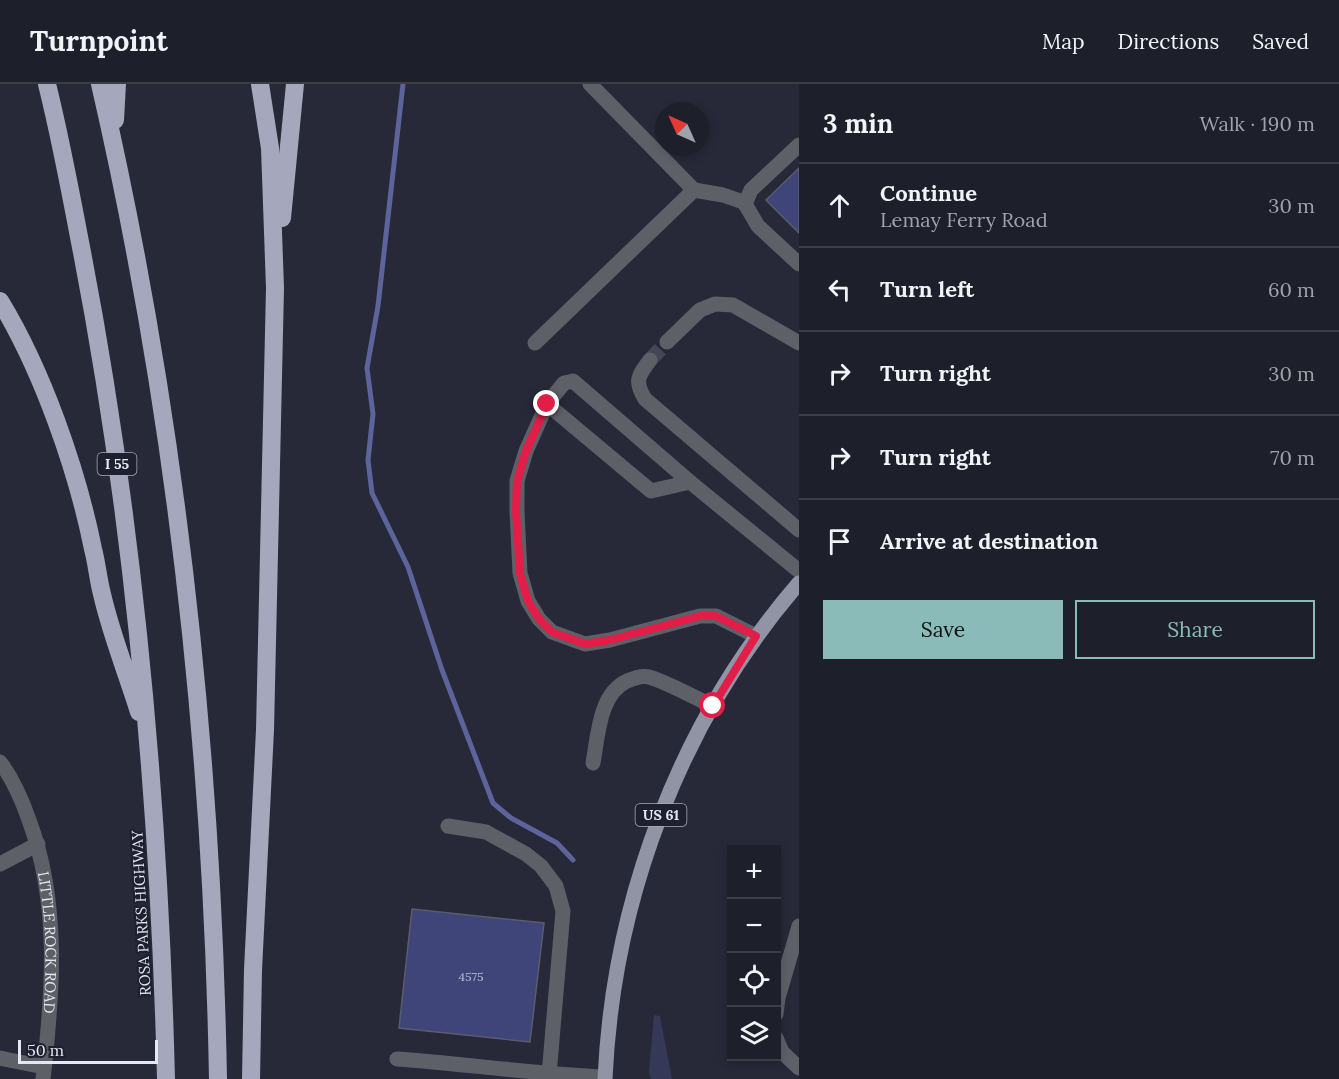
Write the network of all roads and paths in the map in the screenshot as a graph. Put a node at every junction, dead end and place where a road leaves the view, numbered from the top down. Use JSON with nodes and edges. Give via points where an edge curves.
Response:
{"nodes":[{"id":1,"x":48,"y":84,"type":"edge"},
{"id":2,"x":100,"y":84,"type":"edge"},
{"id":3,"x":117,"y":84,"type":"edge"},
{"id":4,"x":260,"y":84,"type":"edge"},
{"id":5,"x":295,"y":84,"type":"edge"},
{"id":6,"x":590,"y":84,"type":"edge"},
{"id":7,"x":113,"y":140,"type":"junction"},
{"id":8,"x":799,"y":145,"type":"edge"},
{"id":9,"x":694,"y":190,"type":"junction"},
{"id":10,"x":746,"y":203,"type":"junction"},
{"id":11,"x":799,"y":264,"type":"edge"},
{"id":12,"x":275,"y":288,"type":"junction"},
{"id":13,"x":0,"y":300,"type":"edge"},
{"id":14,"x":667,"y":342,"type":"tunnel mouth"},
{"id":15,"x":799,"y":343,"type":"edge"},
{"id":16,"x":535,"y":344,"type":"dead end"},
{"id":17,"x":650,"y":360,"type":"tunnel mouth"},
{"id":18,"x":547,"y":404,"type":"junction"},
{"id":19,"x":690,"y":482,"type":"junction"},
{"id":20,"x":799,"y":530,"type":"edge"},
{"id":21,"x":799,"y":571,"type":"edge"},
{"id":22,"x":799,"y":583,"type":"edge"},
{"id":23,"x":756,"y":636,"type":"junction"},
{"id":24,"x":713,"y":706,"type":"junction"},
{"id":25,"x":150,"y":745,"type":"junction"},
{"id":26,"x":593,"y":763,"type":"dead end"},
{"id":27,"x":2,"y":769,"type":"edge"},
{"id":28,"x":448,"y":826,"type":"dead end"},
{"id":29,"x":38,"y":844,"type":"junction"},
{"id":30,"x":0,"y":864,"type":"edge"},
{"id":31,"x":799,"y":926,"type":"edge"},
{"id":32,"x":777,"y":1007,"type":"edge"},
{"id":33,"x":781,"y":1049,"type":"edge"},
{"id":34,"x":0,"y":1058,"type":"edge"},
{"id":35,"x":397,"y":1059,"type":"dead end"},
{"id":36,"x":799,"y":1068,"type":"edge"},
{"id":37,"x":43,"y":1073,"type":"edge"},
{"id":38,"x":549,"y":1075,"type":"junction"},
{"id":39,"x":605,"y":1078,"type":"edge"},
{"id":40,"x":166,"y":1079,"type":"edge"},
{"id":41,"x":218,"y":1079,"type":"edge"},
{"id":42,"x":251,"y":1079,"type":"edge"}],
"edges":[{"from":1,"to":25,"type":"highway","number":"I 55","via":[[106,387]]},
{"from":2,"to":7,"type":"highway"},
{"from":3,"to":7,"type":"highway"},
{"from":4,"to":12,"type":"highway","via":[[270,148]]},
{"from":5,"to":12,"type":"highway"},
{"from":6,"to":9,"type":"street"},
{"from":7,"to":41,"type":"highway","via":[[154,363],[192,641],[209,858]]},
{"from":8,"to":10,"type":"street","via":[[751,190]]},
{"from":9,"to":10,"type":"street"},
{"from":9,"to":16,"type":"street"},
{"from":10,"to":11,"type":"street","via":[[758,226]]},
{"from":12,"to":42,"type":"highway"},
{"from":13,"to":25,"type":"highway","via":[[52,411],[80,495],[102,596]]},
{"from":14,"to":15,"type":"street","via":[[700,310],[715,304],[734,304]]},
{"from":17,"to":20,"type":"street","via":[[639,375],[637,387],[645,399]]},
{"from":18,"to":19,"type":"street","via":[[651,491]]},
{"from":18,"to":19,"type":"street","via":[[564,383],[573,381]]},
{"from":18,"to":23,"type":"street","via":[[517,481],[520,573],[528,601],[539,619],[552,632],[585,644],[700,616],[716,616]]},
{"from":19,"to":21,"type":"street"},
{"from":22,"to":23,"type":"main road","number":"US 61"},
{"from":23,"to":24,"type":"main road","number":"US 61"},
{"from":24,"to":26,"type":"street","via":[[648,677],[620,684],[611,693],[600,721]]},
{"from":24,"to":39,"type":"main road","number":"US 61","via":[[667,801],[636,886],[616,971]]},
{"from":25,"to":40,"type":"highway","name":"ROSA PARKS HIGHWAY","number":"I 55"},
{"from":27,"to":29,"type":"street","name":"LITTLE ROCK ROAD","via":[[20,797]]},
{"from":28,"to":38,"type":"street","via":[[486,832],[526,854],[556,886],[563,911]]},
{"from":29,"to":30,"type":"street"},
{"from":29,"to":37,"type":"street","name":"LITTLE ROCK ROAD","via":[[50,905],[52,950]]},
{"from":31,"to":32,"type":"street"},
{"from":33,"to":36,"type":"street"},
{"from":34,"to":37,"type":"street"},
{"from":35,"to":38,"type":"street"},
{"from":38,"to":39,"type":"street"}]}
